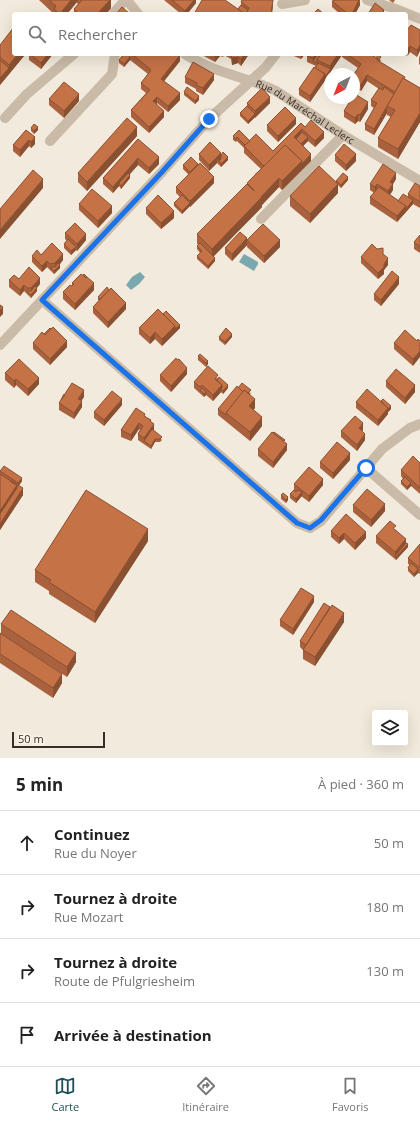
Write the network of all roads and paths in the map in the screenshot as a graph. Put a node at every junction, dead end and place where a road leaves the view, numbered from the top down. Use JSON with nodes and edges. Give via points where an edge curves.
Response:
{"nodes":[{"id":1,"x":126,"y":0,"type":"edge"},
{"id":2,"x":305,"y":0,"type":"edge"},
{"id":3,"x":367,"y":0,"type":"edge"},
{"id":4,"x":282,"y":6,"type":"edge"},
{"id":5,"x":115,"y":12,"type":"edge"},
{"id":6,"x":136,"y":12,"type":"edge"},
{"id":7,"x":403,"y":12,"type":"edge"},
{"id":8,"x":408,"y":14,"type":"edge"},
{"id":9,"x":420,"y":19,"type":"edge"},
{"id":10,"x":72,"y":56,"type":"edge"},
{"id":11,"x":116,"y":56,"type":"edge"},
{"id":12,"x":188,"y":56,"type":"edge"},
{"id":13,"x":274,"y":56,"type":"edge"},
{"id":14,"x":251,"y":81,"type":"junction"},
{"id":15,"x":5,"y":118,"type":"dead end"},
{"id":16,"x":343,"y":135,"type":"junction"},
{"id":17,"x":50,"y":141,"type":"dead end"},
{"id":18,"x":420,"y":181,"type":"edge"},
{"id":19,"x":261,"y":219,"type":"dead end"},
{"id":20,"x":42,"y":300,"type":"junction"},
{"id":21,"x":0,"y":345,"type":"edge"},
{"id":22,"x":420,"y":424,"type":"edge"},
{"id":23,"x":366,"y":468,"type":"junction"},
{"id":24,"x":420,"y":515,"type":"edge"}],
"edges":[{"from":1,"to":5,"type":"street"},
{"from":1,"to":6,"type":"street"},
{"from":2,"to":4,"type":"street"},
{"from":3,"to":7,"type":"street"},
{"from":8,"to":9,"type":"street"},
{"from":10,"to":15,"type":"street","via":[[27,94]]},
{"from":11,"to":17,"type":"street","via":[[112,74]]},
{"from":12,"to":14,"type":"street","name":"Rue du Maréchal Leclerc","via":[[215,70]]},
{"from":13,"to":14,"type":"street"},
{"from":14,"to":16,"type":"street","name":"Rue du Maréchal Leclerc","via":[[276,91]]},
{"from":14,"to":20,"type":"street","via":[[209,119]]},
{"from":16,"to":18,"type":"street","name":"Rue du Maréchal Leclerc"},
{"from":16,"to":19,"type":"street"},
{"from":20,"to":21,"type":"street"},
{"from":20,"to":23,"type":"street","via":[[297,523],[310,528],[321,520]]},
{"from":22,"to":23,"type":"street","via":[[410,428],[382,449]]},
{"from":23,"to":24,"type":"street"}]}
